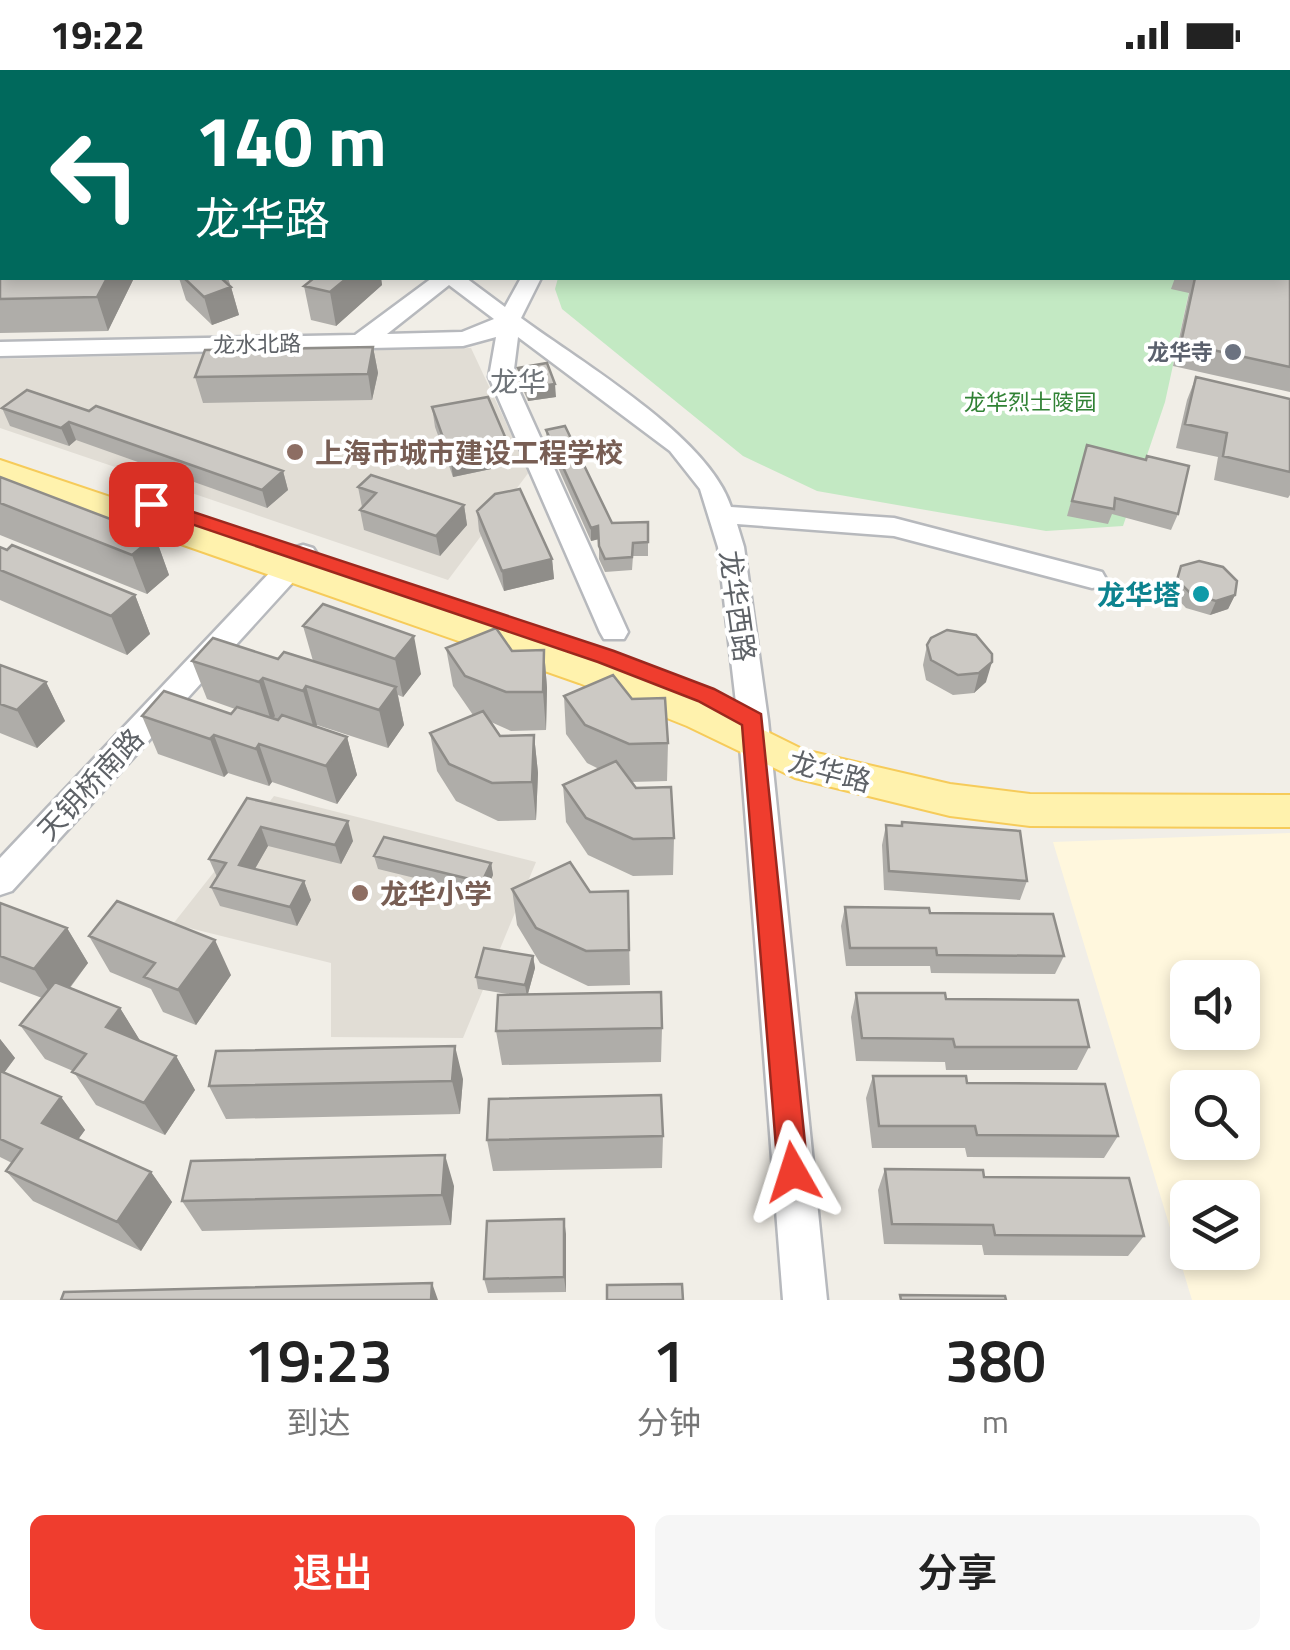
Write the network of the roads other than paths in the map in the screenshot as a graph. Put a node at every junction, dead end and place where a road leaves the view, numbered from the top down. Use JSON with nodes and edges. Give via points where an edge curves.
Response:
{"nodes":[{"id":1,"x":441,"y":280,"type":"edge"},
{"id":2,"x":456,"y":280,"type":"edge"},
{"id":3,"x":530,"y":280,"type":"edge"},
{"id":4,"x":510,"y":319,"type":"junction"},
{"id":5,"x":360,"y":342,"type":"junction"},
{"id":6,"x":0,"y":349,"type":"edge"},
{"id":7,"x":0,"y":454,"type":"edge"},
{"id":8,"x":0,"y":470,"type":"edge"},
{"id":9,"x":723,"y":514,"type":"junction"},
{"id":10,"x":296,"y":561,"type":"junction"},
{"id":11,"x":1092,"y":578,"type":"dead end"},
{"id":12,"x":614,"y":632,"type":"dead end"},
{"id":13,"x":754,"y":733,"type":"junction"},
{"id":14,"x":1290,"y":784,"type":"edge"},
{"id":15,"x":1290,"y":811,"type":"edge"},
{"id":16,"x":0,"y":882,"type":"edge"},
{"id":17,"x":805,"y":1300,"type":"edge"}],
"edges":[{"from":1,"to":5,"type":"street"},
{"from":2,"to":4,"type":"street","name":"龙华西路"},
{"from":3,"to":4,"type":"street"},
{"from":4,"to":5,"type":"street","name":"龙水北路","via":[[463,340]]},
{"from":4,"to":9,"type":"street","name":"龙华西路","via":[[689,455]]},
{"from":4,"to":12,"type":"street","via":[[501,377]]},
{"from":5,"to":6,"type":"street","name":"龙水北路"},
{"from":7,"to":10,"type":"main road","name":"龙华路"},
{"from":8,"to":10,"type":"main road","name":"龙华路"},
{"from":9,"to":11,"type":"street","via":[[894,527]]},
{"from":9,"to":13,"type":"street","name":"龙华西路"},
{"from":10,"to":13,"type":"main road","name":"龙华路"},
{"from":10,"to":16,"type":"street","name":"天钥桥南路"},
{"from":13,"to":14,"type":"main road","name":"龙华路","via":[[1028,790]]},
{"from":13,"to":15,"type":"main road","name":"龙华路","via":[[795,764],[998,806]]},
{"from":13,"to":17,"type":"street","name":"龙华西路"}]}
